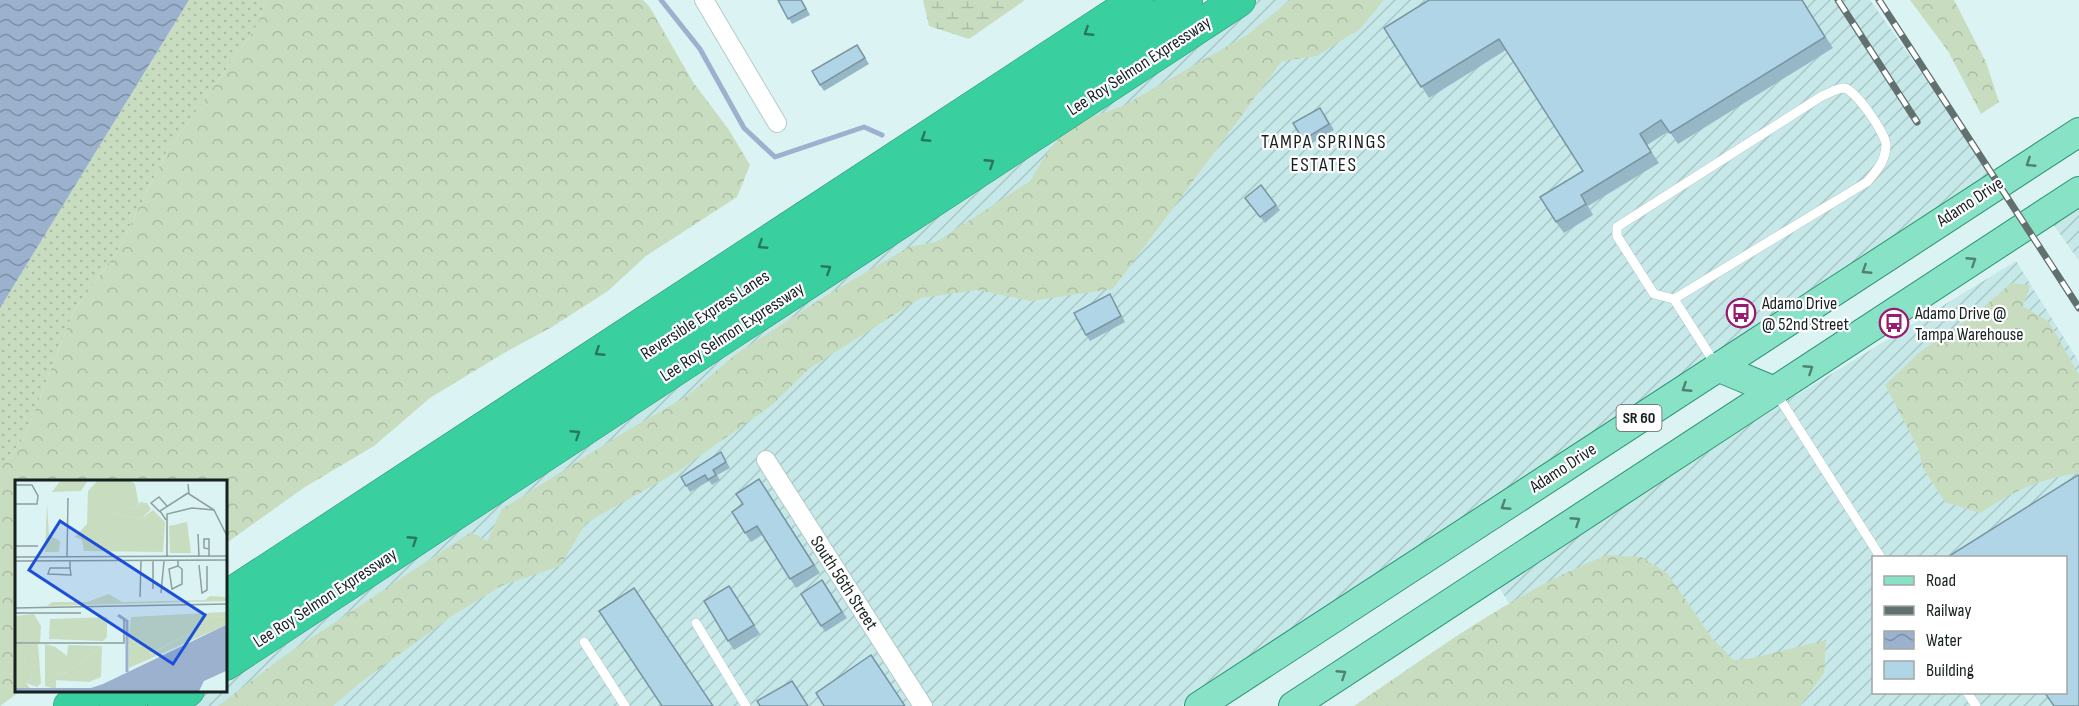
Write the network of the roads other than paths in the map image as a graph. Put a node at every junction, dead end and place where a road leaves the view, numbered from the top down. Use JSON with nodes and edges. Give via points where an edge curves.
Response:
{"nodes":[{"id":1,"x":704,"y":0,"type":"edge"},
{"id":2,"x":1137,"y":0,"type":"edge"},
{"id":3,"x":1186,"y":0,"type":"edge"},
{"id":4,"x":1239,"y":0,"type":"edge"},
{"id":5,"x":777,"y":123,"type":"dead end"},
{"id":6,"x":2079,"y":132,"type":"edge"},
{"id":7,"x":2079,"y":191,"type":"edge"},
{"id":8,"x":1674,"y":299,"type":"junction"},
{"id":9,"x":1717,"y":367,"type":"junction"},
{"id":10,"x":1775,"y":391,"type":"junction"},
{"id":11,"x":766,"y":460,"type":"dead end"},
{"id":12,"x":1880,"y":556,"type":"edge"},
{"id":13,"x":226,"y":597,"type":"edge"},
{"id":14,"x":696,"y":623,"type":"dead end"},
{"id":15,"x":226,"y":630,"type":"edge"},
{"id":16,"x":584,"y":642,"type":"dead end"},
{"id":17,"x":226,"y":663,"type":"edge"},
{"id":18,"x":92,"y":691,"type":"edge"},
{"id":19,"x":138,"y":691,"type":"edge"},
{"id":20,"x":186,"y":691,"type":"edge"},
{"id":21,"x":70,"y":706,"type":"edge"},
{"id":22,"x":116,"y":706,"type":"edge"},
{"id":23,"x":164,"y":706,"type":"edge"},
{"id":24,"x":625,"y":706,"type":"edge"},
{"id":25,"x":746,"y":706,"type":"edge"},
{"id":26,"x":923,"y":706,"type":"edge"},
{"id":27,"x":1199,"y":706,"type":"edge"},
{"id":28,"x":1293,"y":706,"type":"edge"}],
"edges":[{"from":1,"to":5,"type":"street"},
{"from":2,"to":13,"type":"highway","one_way":true},
{"from":3,"to":15,"type":"highway","name":"Reversible Express Lanes"},
{"from":17,"to":4,"type":"highway","name":"Lee Roy Selmon Expressway","one_way":true},
{"from":6,"to":9,"type":"main road","name":"Adamo Drive","number":"SR 60","one_way":true},
{"from":10,"to":7,"type":"main road","one_way":true},
{"from":8,"to":8,"type":"lane","via":[[1867,182],[1882,165],[1884,134],[1851,91],[1842,88],[1822,96],[1617,227],[1617,236],[1654,294]]},
{"from":8,"to":9,"type":"lane"},
{"from":9,"to":10,"type":"main road"},
{"from":9,"to":27,"type":"main road","name":"Adamo Drive","number":"SR 60","one_way":true},
{"from":10,"to":12,"type":"lane"},
{"from":28,"to":10,"type":"main road","one_way":true},
{"from":11,"to":26,"type":"street","name":"South 56th Street"},
{"from":14,"to":25,"type":"lane"},
{"from":16,"to":24,"type":"lane"},
{"from":18,"to":21,"type":"highway"},
{"from":19,"to":22,"type":"highway"},
{"from":20,"to":23,"type":"highway"}]}
